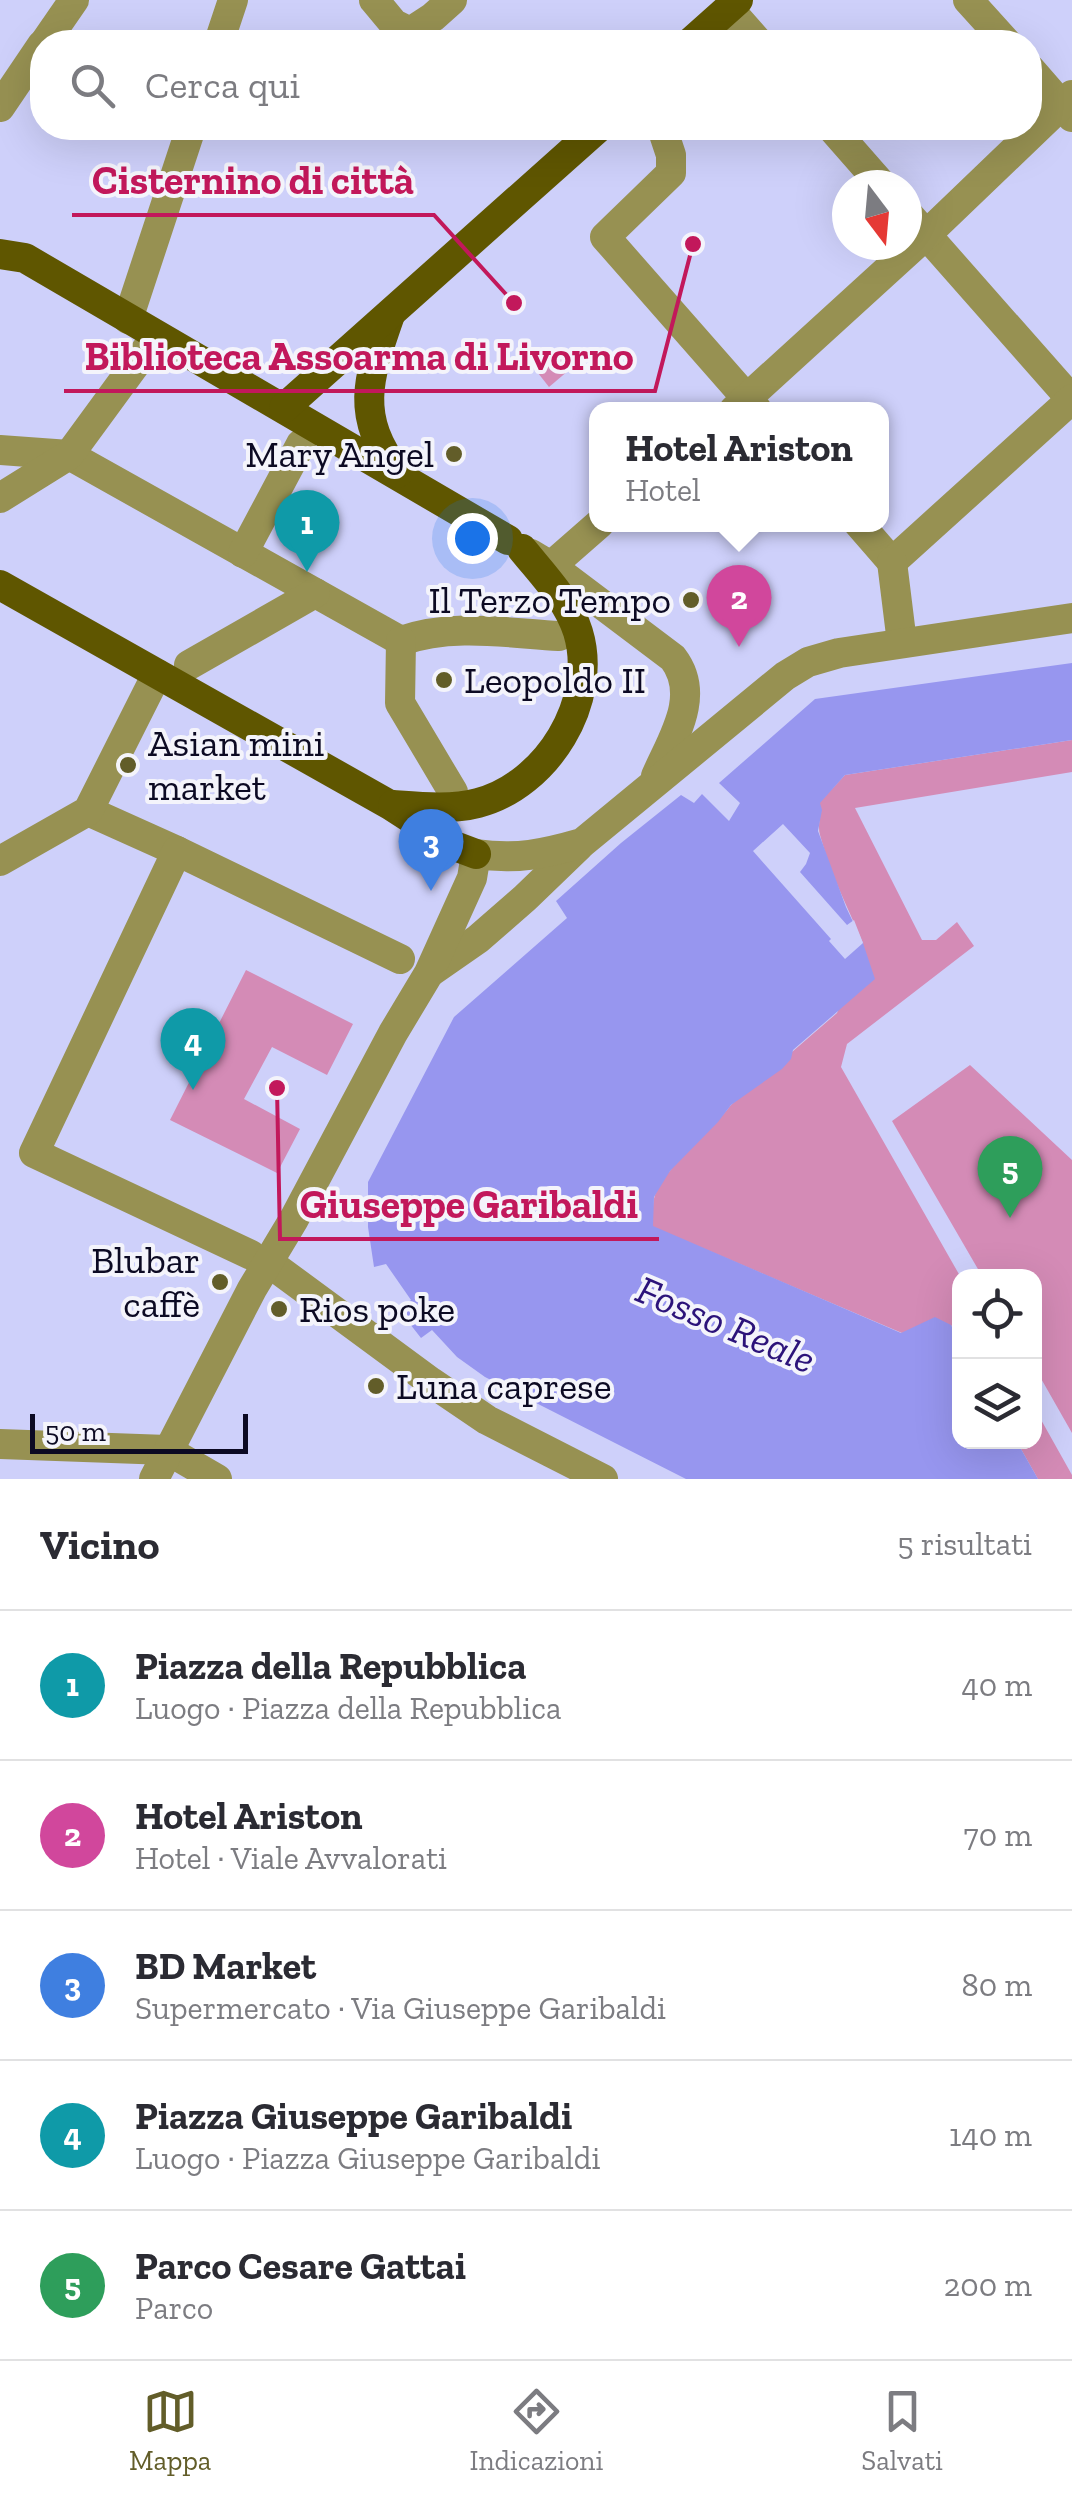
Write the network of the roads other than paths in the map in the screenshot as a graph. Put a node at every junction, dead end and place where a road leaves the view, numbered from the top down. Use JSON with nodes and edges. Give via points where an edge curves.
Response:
{"nodes":[{"id":1,"x":74,"y":0,"type":"edge"},
{"id":2,"x":234,"y":0,"type":"edge"},
{"id":3,"x":374,"y":0,"type":"edge"},
{"id":4,"x":452,"y":0,"type":"edge"},
{"id":5,"x":968,"y":0,"type":"edge"},
{"id":6,"x":734,"y":4,"type":"edge"},
{"id":7,"x":54,"y":30,"type":"edge"},
{"id":8,"x":223,"y":30,"type":"edge"},
{"id":9,"x":406,"y":30,"type":"edge"},
{"id":10,"x":413,"y":30,"type":"edge"},
{"id":11,"x":705,"y":30,"type":"edge"},
{"id":12,"x":750,"y":30,"type":"edge"},
{"id":13,"x":995,"y":30,"type":"edge"},
{"id":14,"x":30,"y":64,"type":"edge"},
{"id":15,"x":1042,"y":80,"type":"edge"},
{"id":16,"x":1068,"y":105,"type":"edge"},
{"id":17,"x":0,"y":107,"type":"edge"},
{"id":18,"x":1042,"y":125,"type":"edge"},
{"id":19,"x":187,"y":140,"type":"edge"},
{"id":20,"x":585,"y":140,"type":"edge"},
{"id":21,"x":667,"y":140,"type":"edge"},
{"id":22,"x":843,"y":140,"type":"edge"},
{"id":23,"x":1023,"y":140,"type":"edge"},
{"id":24,"x":869,"y":170,"type":"edge"},
{"id":25,"x":922,"y":219,"type":"edge"},
{"id":26,"x":922,"y":231,"type":"edge"},
{"id":27,"x":8,"y":251,"type":"edge"},
{"id":28,"x":882,"y":260,"type":"edge"},
{"id":29,"x":391,"y":315,"type":"junction"},
{"id":30,"x":128,"y":318,"type":"junction"},
{"id":31,"x":152,"y":344,"type":"dead end"},
{"id":32,"x":1072,"y":400,"type":"edge"},
{"id":33,"x":743,"y":402,"type":"edge"},
{"id":34,"x":750,"y":402,"type":"edge"},
{"id":35,"x":284,"y":408,"type":"junction"},
{"id":36,"x":301,"y":444,"type":"dead end"},
{"id":37,"x":0,"y":450,"type":"edge"},
{"id":38,"x":70,"y":455,"type":"junction"},
{"id":39,"x":403,"y":480,"type":"junction"},
{"id":40,"x":0,"y":498,"type":"edge"},
{"id":41,"x":590,"y":532,"type":"edge"},
{"id":42,"x":866,"y":532,"type":"edge"},
{"id":43,"x":515,"y":544,"type":"junction"},
{"id":44,"x":243,"y":552,"type":"junction"},
{"id":45,"x":892,"y":562,"type":"junction"},
{"id":46,"x":551,"y":566,"type":"junction"},
{"id":47,"x":0,"y":585,"type":"edge"},
{"id":48,"x":314,"y":593,"type":"junction"},
{"id":49,"x":1072,"y":618,"type":"edge"},
{"id":50,"x":560,"y":636,"type":"dead end"},
{"id":51,"x":401,"y":641,"type":"junction"},
{"id":52,"x":902,"y":643,"type":"junction"},
{"id":53,"x":189,"y":665,"type":"dead end"},
{"id":54,"x":157,"y":674,"type":"junction"},
{"id":55,"x":653,"y":784,"type":"junction"},
{"id":56,"x":453,"y":792,"type":"dead end"},
{"id":57,"x":390,"y":805,"type":"junction"},
{"id":58,"x":88,"y":811,"type":"junction"},
{"id":59,"x":582,"y":842,"type":"junction"},
{"id":60,"x":177,"y":851,"type":"junction"},
{"id":61,"x":476,"y":854,"type":"junction"},
{"id":62,"x":0,"y":861,"type":"edge"},
{"id":63,"x":400,"y":959,"type":"dead end"},
{"id":64,"x":429,"y":973,"type":"junction"},
{"id":65,"x":259,"y":1259,"type":"junction"},
{"id":66,"x":0,"y":1444,"type":"edge"},
{"id":67,"x":168,"y":1450,"type":"junction"},
{"id":68,"x":154,"y":1479,"type":"edge"},
{"id":69,"x":216,"y":1479,"type":"edge"},
{"id":70,"x":602,"y":1479,"type":"edge"}],
"edges":[{"from":1,"to":7,"type":"street"},
{"from":2,"to":8,"type":"street"},
{"from":3,"to":9,"type":"street"},
{"from":4,"to":10,"type":"street"},
{"from":5,"to":13,"type":"street"},
{"from":6,"to":11,"type":"main road"},
{"from":6,"to":12,"type":"street"},
{"from":14,"to":17,"type":"street"},
{"from":15,"to":16,"type":"street"},
{"from":16,"to":18,"type":"street"},
{"from":19,"to":30,"type":"street"},
{"from":20,"to":29,"type":"main road"},
{"from":21,"to":33,"type":"street","via":[[671,173],[605,237]]},
{"from":22,"to":24,"type":"street"},
{"from":23,"to":25,"type":"street"},
{"from":26,"to":32,"type":"street"},
{"from":27,"to":30,"type":"main road"},
{"from":28,"to":34,"type":"street"},
{"from":29,"to":35,"type":"main road"},
{"from":29,"to":39,"type":"main road","via":[[367,407],[382,450]]},
{"from":30,"to":35,"type":"main road"},
{"from":31,"to":38,"type":"street"},
{"from":32,"to":45,"type":"street"},
{"from":35,"to":39,"type":"main road"},
{"from":36,"to":44,"type":"street"},
{"from":37,"to":38,"type":"street"},
{"from":38,"to":40,"type":"street"},
{"from":38,"to":44,"type":"street"},
{"from":39,"to":43,"type":"main road"},
{"from":41,"to":46,"type":"street"},
{"from":42,"to":45,"type":"street"},
{"from":43,"to":46,"type":"street"},
{"from":43,"to":57,"type":"main road","via":[[567,607],[579,636],[581,688],[559,740],[527,777],[482,802]]},
{"from":44,"to":48,"type":"street"},
{"from":45,"to":52,"type":"street"},
{"from":46,"to":55,"type":"street","via":[[682,670],[686,704]]},
{"from":47,"to":54,"type":"main road"},
{"from":48,"to":51,"type":"street"},
{"from":48,"to":53,"type":"street"},
{"from":49,"to":52,"type":"street"},
{"from":50,"to":51,"type":"street","via":[[462,630]]},
{"from":51,"to":56,"type":"street","via":[[400,703]]},
{"from":52,"to":55,"type":"street","via":[[839,652],[798,667]]},
{"from":54,"to":57,"type":"main road"},
{"from":54,"to":58,"type":"street"},
{"from":55,"to":59,"type":"street"},
{"from":57,"to":61,"type":"main road"},
{"from":58,"to":60,"type":"street"},
{"from":58,"to":62,"type":"street"},
{"from":59,"to":61,"type":"street","via":[[544,854]]},
{"from":59,"to":64,"type":"street","via":[[478,939]]},
{"from":60,"to":63,"type":"street"},
{"from":60,"to":65,"type":"street","via":[[34,1153]]},
{"from":61,"to":64,"type":"street","via":[[472,878]]},
{"from":64,"to":65,"type":"street","via":[[294,1219]]},
{"from":65,"to":67,"type":"street"},
{"from":65,"to":70,"type":"street","via":[[487,1420]]},
{"from":66,"to":67,"type":"street"},
{"from":67,"to":68,"type":"street"},
{"from":67,"to":69,"type":"street"}]}
